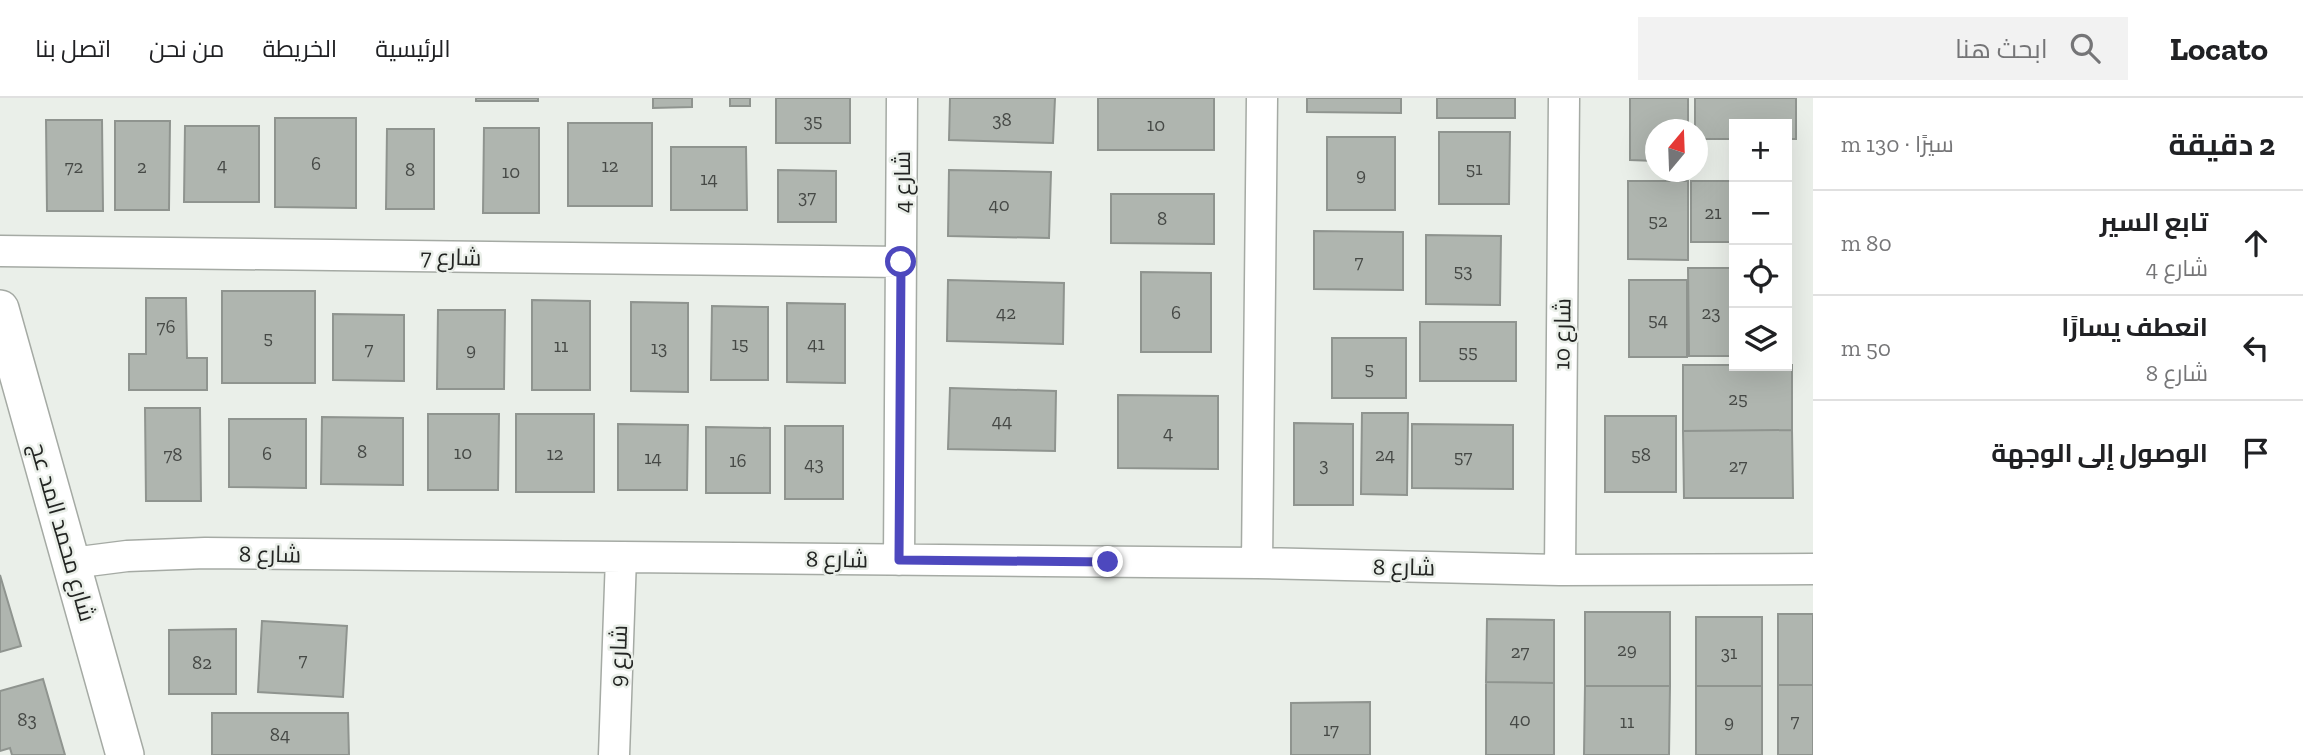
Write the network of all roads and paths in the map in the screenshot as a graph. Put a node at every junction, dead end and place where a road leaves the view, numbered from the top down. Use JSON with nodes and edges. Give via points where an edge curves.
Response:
{"nodes":[{"id":1,"x":902,"y":98,"type":"edge"},
{"id":2,"x":1262,"y":98,"type":"edge"},
{"id":3,"x":1564,"y":98,"type":"edge"},
{"id":4,"x":0,"y":251,"type":"edge"},
{"id":5,"x":901,"y":262,"type":"junction"},
{"id":6,"x":0,"y":309,"type":"edge"},
{"id":7,"x":621,"y":557,"type":"junction"},
{"id":8,"x":899,"y":560,"type":"junction"},
{"id":9,"x":1257,"y":563,"type":"junction"},
{"id":10,"x":72,"y":564,"type":"junction"},
{"id":11,"x":1813,"y":569,"type":"edge"},
{"id":12,"x":1560,"y":570,"type":"junction"},
{"id":13,"x":125,"y":755,"type":"edge"},
{"id":14,"x":614,"y":755,"type":"edge"}],
"edges":[{"from":1,"to":5,"type":"street","name":"شارع 4"},
{"from":2,"to":9,"type":"street"},
{"from":3,"to":12,"type":"street","name":"شارع 10"},
{"from":4,"to":5,"type":"street","name":"شارع 7"},
{"from":5,"to":8,"type":"street","name":"شارع 4"},
{"from":6,"to":10,"type":"street","name":"شارع محمد المد عج"},
{"from":7,"to":8,"type":"street","name":"شارع 8"},
{"from":7,"to":10,"type":"street","name":"شارع 8","via":[[205,553]]},
{"from":7,"to":14,"type":"street","name":"شارع 9"},
{"from":8,"to":9,"type":"street","name":"شارع 8"},
{"from":9,"to":12,"type":"street","name":"شارع 8"},
{"from":10,"to":13,"type":"street","name":"شارع محمد المد عج"},
{"from":11,"to":12,"type":"street","name":"شارع 8"}]}
